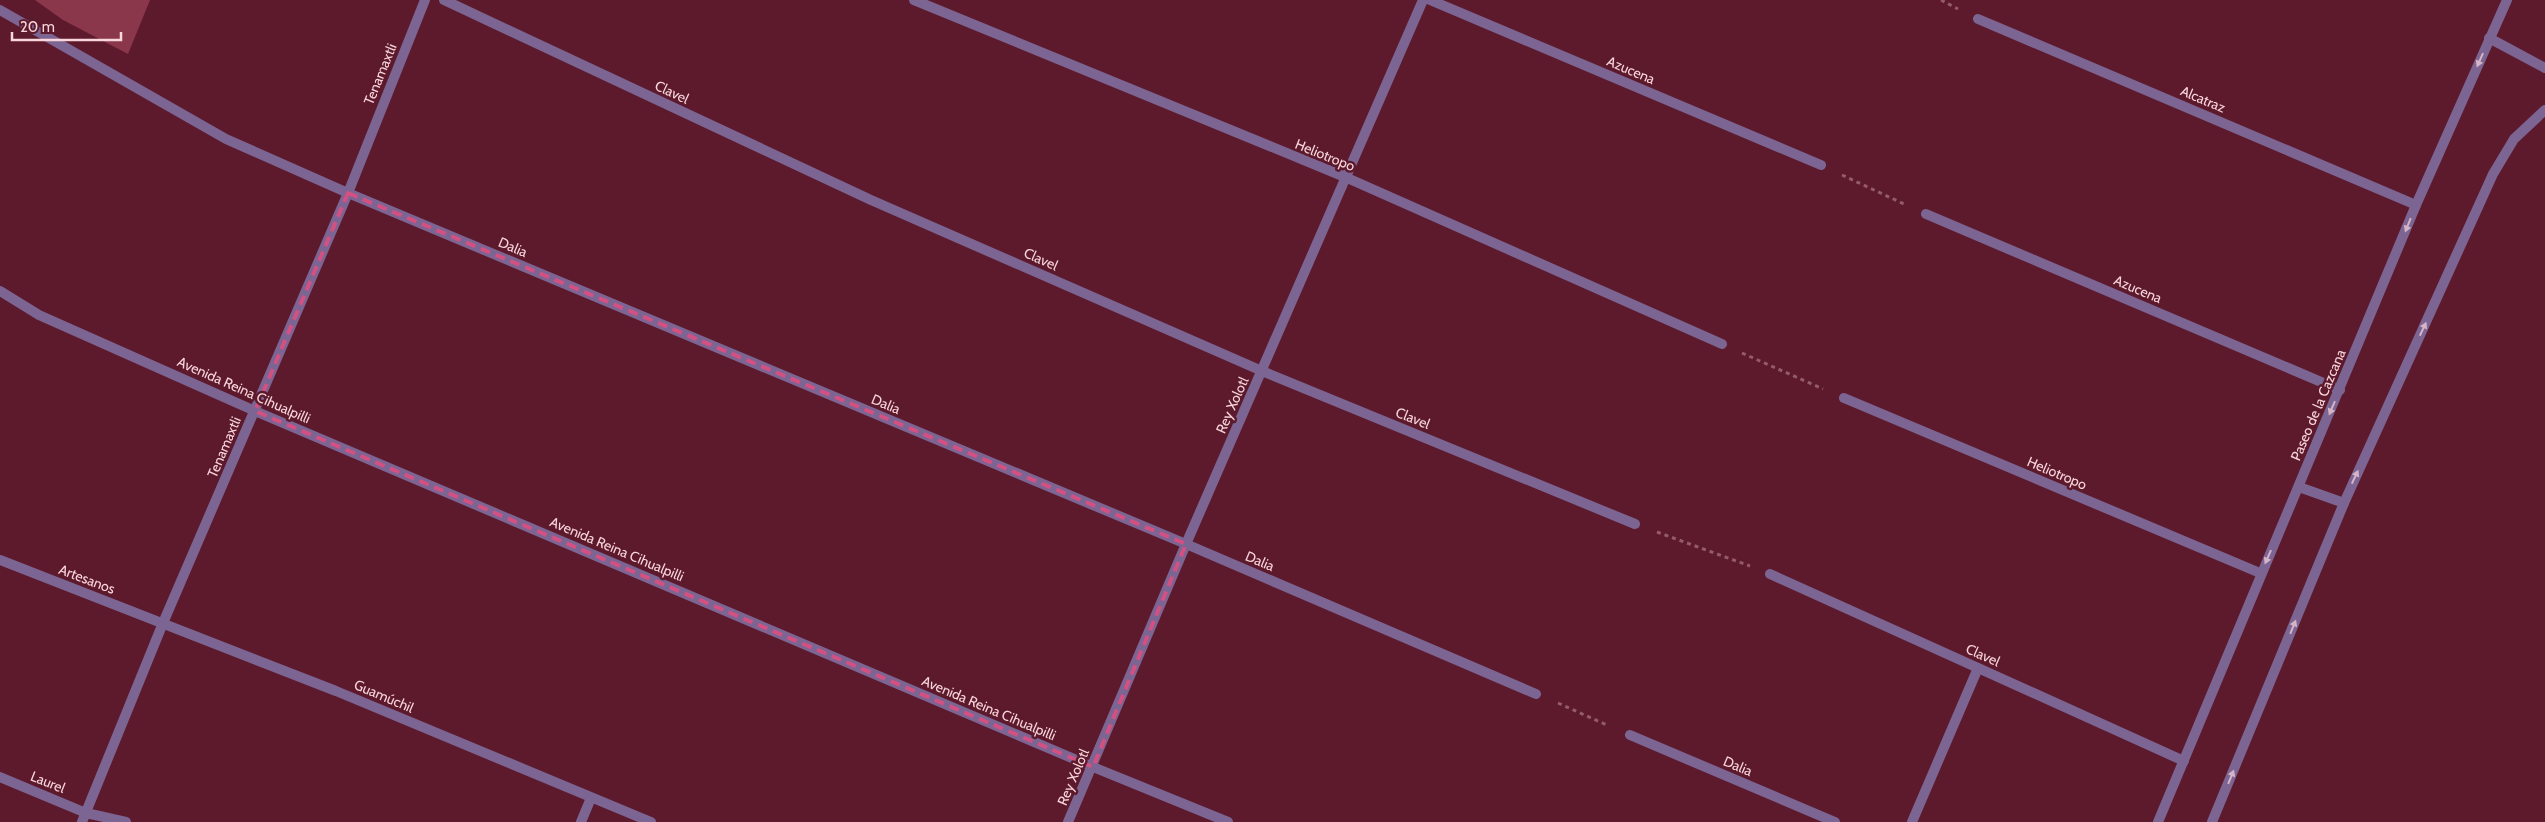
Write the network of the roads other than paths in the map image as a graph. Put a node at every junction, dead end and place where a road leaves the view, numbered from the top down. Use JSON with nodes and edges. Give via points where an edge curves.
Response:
{"nodes":[{"id":1,"x":425,"y":0,"type":"edge"},
{"id":2,"x":444,"y":0,"type":"edge"},
{"id":3,"x":914,"y":0,"type":"edge"},
{"id":4,"x":1423,"y":0,"type":"edge"},
{"id":5,"x":1430,"y":0,"type":"edge"},
{"id":6,"x":2507,"y":0,"type":"edge"},
{"id":7,"x":0,"y":10,"type":"edge"},
{"id":8,"x":1978,"y":19,"type":"dead end"},
{"id":9,"x":2489,"y":38,"type":"junction"},
{"id":10,"x":2545,"y":68,"type":"edge"},
{"id":11,"x":2545,"y":110,"type":"edge"},
{"id":12,"x":1821,"y":165,"type":"road end"},
{"id":13,"x":1345,"y":178,"type":"junction"},
{"id":14,"x":348,"y":193,"type":"junction"},
{"id":15,"x":2416,"y":205,"type":"junction"},
{"id":16,"x":1926,"y":214,"type":"road end"},
{"id":17,"x":0,"y":291,"type":"edge"},
{"id":18,"x":1722,"y":344,"type":"road end"},
{"id":19,"x":1262,"y":372,"type":"junction"},
{"id":20,"x":2340,"y":390,"type":"junction"},
{"id":21,"x":1844,"y":398,"type":"road end"},
{"id":22,"x":255,"y":411,"type":"junction"},
{"id":23,"x":2299,"y":487,"type":"junction"},
{"id":24,"x":2344,"y":503,"type":"junction"},
{"id":25,"x":1635,"y":524,"type":"road end"},
{"id":26,"x":1186,"y":544,"type":"junction"},
{"id":27,"x":0,"y":560,"type":"edge"},
{"id":28,"x":2260,"y":573,"type":"junction"},
{"id":29,"x":1770,"y":574,"type":"road end"},
{"id":30,"x":164,"y":624,"type":"junction"},
{"id":31,"x":1978,"y":668,"type":"junction"},
{"id":32,"x":1536,"y":694,"type":"road end"},
{"id":33,"x":1630,"y":735,"type":"road end"},
{"id":34,"x":2184,"y":761,"type":"junction"},
{"id":35,"x":1093,"y":767,"type":"junction"},
{"id":36,"x":0,"y":778,"type":"edge"},
{"id":37,"x":591,"y":798,"type":"junction"},
{"id":38,"x":84,"y":817,"type":"edge"},
{"id":39,"x":126,"y":822,"type":"edge"},
{"id":40,"x":581,"y":822,"type":"edge"},
{"id":41,"x":651,"y":822,"type":"edge"},
{"id":42,"x":1068,"y":822,"type":"edge"},
{"id":43,"x":1228,"y":822,"type":"edge"},
{"id":44,"x":1836,"y":822,"type":"edge"},
{"id":45,"x":1912,"y":822,"type":"edge"},
{"id":46,"x":2158,"y":822,"type":"edge"},
{"id":47,"x":2212,"y":822,"type":"edge"}],
"edges":[{"from":1,"to":14,"type":"street","name":"Tenamaxtli"},
{"from":2,"to":19,"type":"street","name":"Clavel","via":[[871,200]]},
{"from":3,"to":13,"type":"street","name":"Heliotropo"},
{"from":4,"to":13,"type":"street","name":"Rey Xolotl"},
{"from":5,"to":12,"type":"street","name":"Azucena"},
{"from":6,"to":9,"type":"street","name":"Paseo de la Cazcana"},
{"from":7,"to":14,"type":"street","name":"Dalia","via":[[226,139]]},
{"from":8,"to":15,"type":"street","name":"Alcatraz"},
{"from":9,"to":10,"type":"street"},
{"from":9,"to":15,"type":"street","name":"Paseo de la Cazcana","one_way":true},
{"from":24,"to":11,"type":"street","one_way":true,"via":[[2493,174],[2514,139]]},
{"from":13,"to":18,"type":"street","name":"Heliotropo"},
{"from":13,"to":19,"type":"street","name":"Rey Xolotl"},
{"from":14,"to":22,"type":"street","name":"Tenamaxtli"},
{"from":14,"to":26,"type":"street","name":"Dalia"},
{"from":15,"to":20,"type":"street","name":"Paseo de la Cazcana","one_way":true},
{"from":16,"to":20,"type":"street","name":"Azucena"},
{"from":17,"to":22,"type":"street","name":"Avenida Reina Cihualpilli","via":[[40,315]]},
{"from":19,"to":25,"type":"street","name":"Clavel"},
{"from":19,"to":26,"type":"street","name":"Rey Xolotl"},
{"from":20,"to":23,"type":"street","name":"Paseo de la Cazcana","one_way":true},
{"from":21,"to":28,"type":"street","name":"Heliotropo"},
{"from":22,"to":30,"type":"street","name":"Tenamaxtli"},
{"from":22,"to":35,"type":"street","name":"Avenida Reina Cihualpilli"},
{"from":23,"to":24,"type":"street"},
{"from":23,"to":28,"type":"street","name":"Paseo de la Cazcana","one_way":true},
{"from":47,"to":24,"type":"street","one_way":true},
{"from":26,"to":32,"type":"street","name":"Dalia"},
{"from":26,"to":35,"type":"street","name":"Rey Xolotl"},
{"from":27,"to":30,"type":"street","name":"Artesanos"},
{"from":28,"to":34,"type":"street","name":"Paseo de la Cazcana"},
{"from":29,"to":31,"type":"street","name":"Clavel"},
{"from":30,"to":37,"type":"street","name":"Guamúchil","via":[[336,690]]},
{"from":30,"to":38,"type":"street","name":"Tenamaxtli"},
{"from":31,"to":34,"type":"street","name":"Clavel"},
{"from":31,"to":45,"type":"street"},
{"from":33,"to":44,"type":"street","name":"Dalia"},
{"from":34,"to":46,"type":"street","name":"Paseo de la Cazcana"},
{"from":35,"to":42,"type":"street","name":"Rey Xolotl"},
{"from":35,"to":43,"type":"street","name":"Avenida Reina Cihualpilli"},
{"from":36,"to":38,"type":"street","name":"Laurel"},
{"from":37,"to":40,"type":"street"},
{"from":37,"to":41,"type":"street","name":"Guamúchil"},
{"from":38,"to":39,"type":"street","name":"Laurel"}]}
